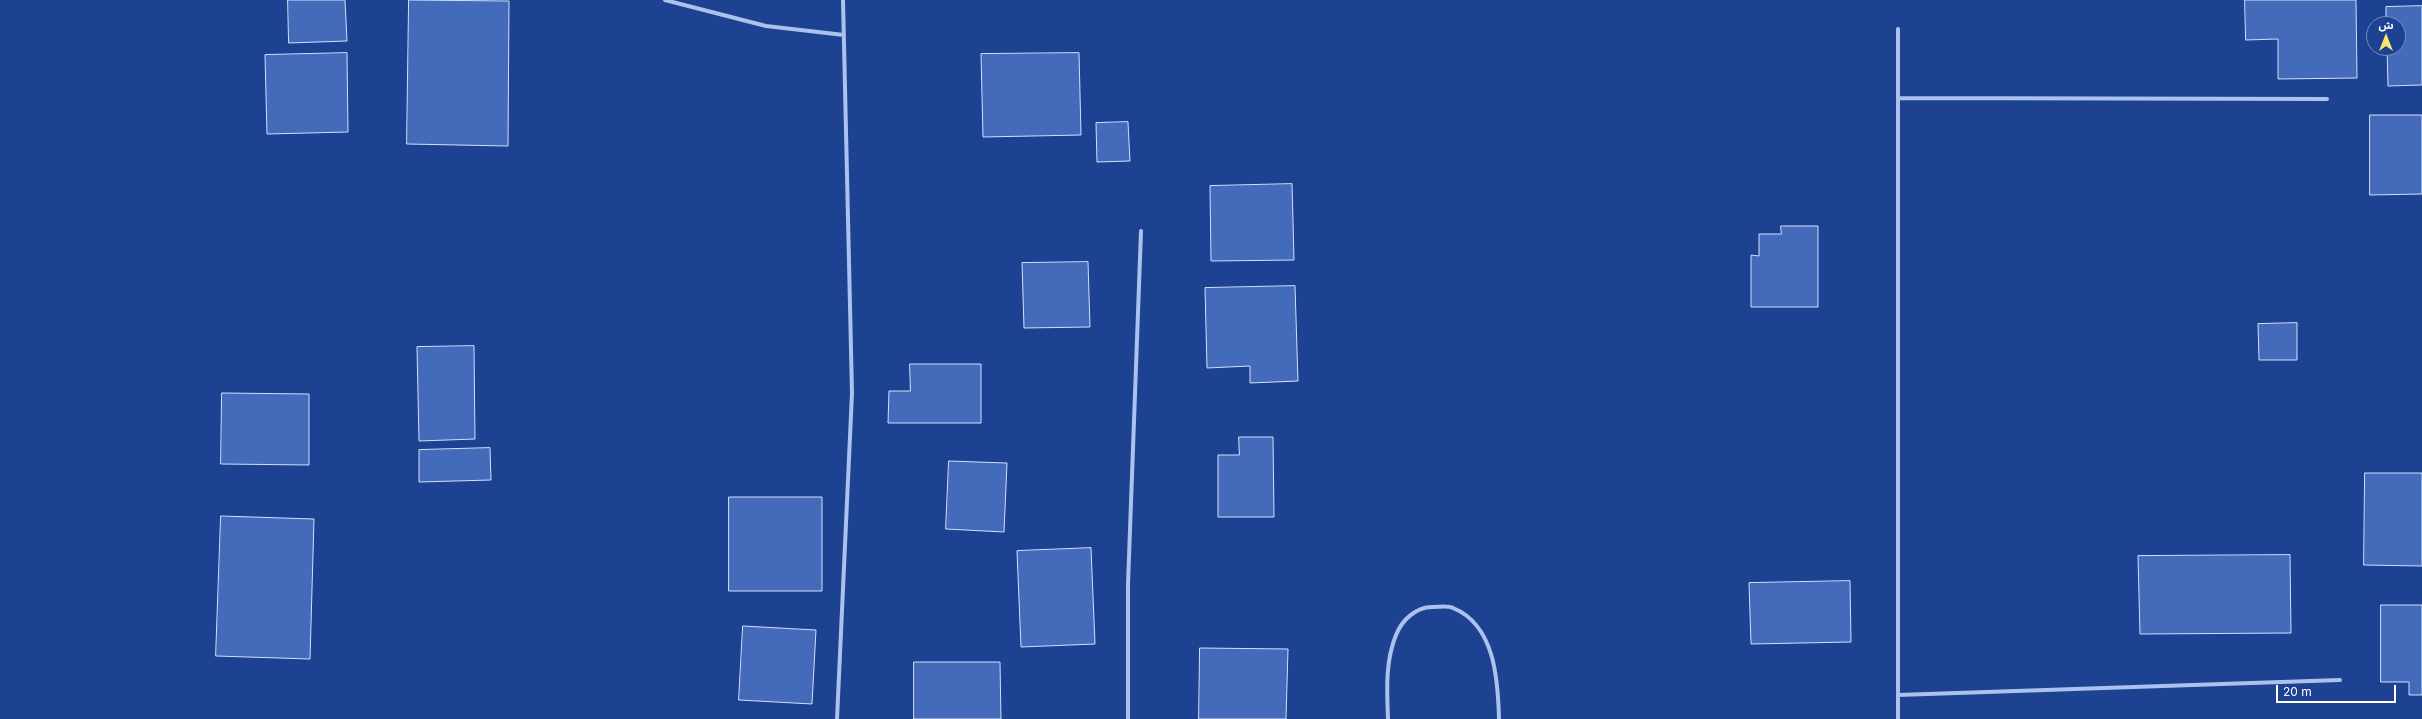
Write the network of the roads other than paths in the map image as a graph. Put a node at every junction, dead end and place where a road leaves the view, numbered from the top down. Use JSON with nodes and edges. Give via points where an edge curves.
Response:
{"nodes":[{"id":1,"x":665,"y":0,"type":"edge"},
{"id":2,"x":843,"y":0,"type":"edge"},
{"id":3,"x":1898,"y":29,"type":"dead end"},
{"id":4,"x":844,"y":35,"type":"junction"},
{"id":5,"x":1898,"y":98,"type":"junction"},
{"id":6,"x":2327,"y":99,"type":"dead end"},
{"id":7,"x":1141,"y":231,"type":"dead end"},
{"id":8,"x":2340,"y":680,"type":"dead end"},
{"id":9,"x":1898,"y":695,"type":"junction"},
{"id":10,"x":838,"y":719,"type":"edge"},
{"id":11,"x":1128,"y":719,"type":"edge"},
{"id":12,"x":1388,"y":719,"type":"edge"},
{"id":13,"x":1499,"y":719,"type":"edge"},
{"id":14,"x":1898,"y":719,"type":"edge"}],
"edges":[{"from":1,"to":4,"type":"street","via":[[766,26]]},
{"from":2,"to":4,"type":"street"},
{"from":3,"to":5,"type":"street"},
{"from":4,"to":10,"type":"street","via":[[852,393]]},
{"from":5,"to":6,"type":"street"},
{"from":5,"to":9,"type":"street"},
{"from":7,"to":11,"type":"street","via":[[1128,584]]},
{"from":8,"to":9,"type":"street"},
{"from":9,"to":14,"type":"street"},
{"from":12,"to":13,"type":"street","via":[[1386,676],[1396,634],[1412,612],[1427,607],[1452,607],[1473,619],[1487,642],[1497,678]]}]}
